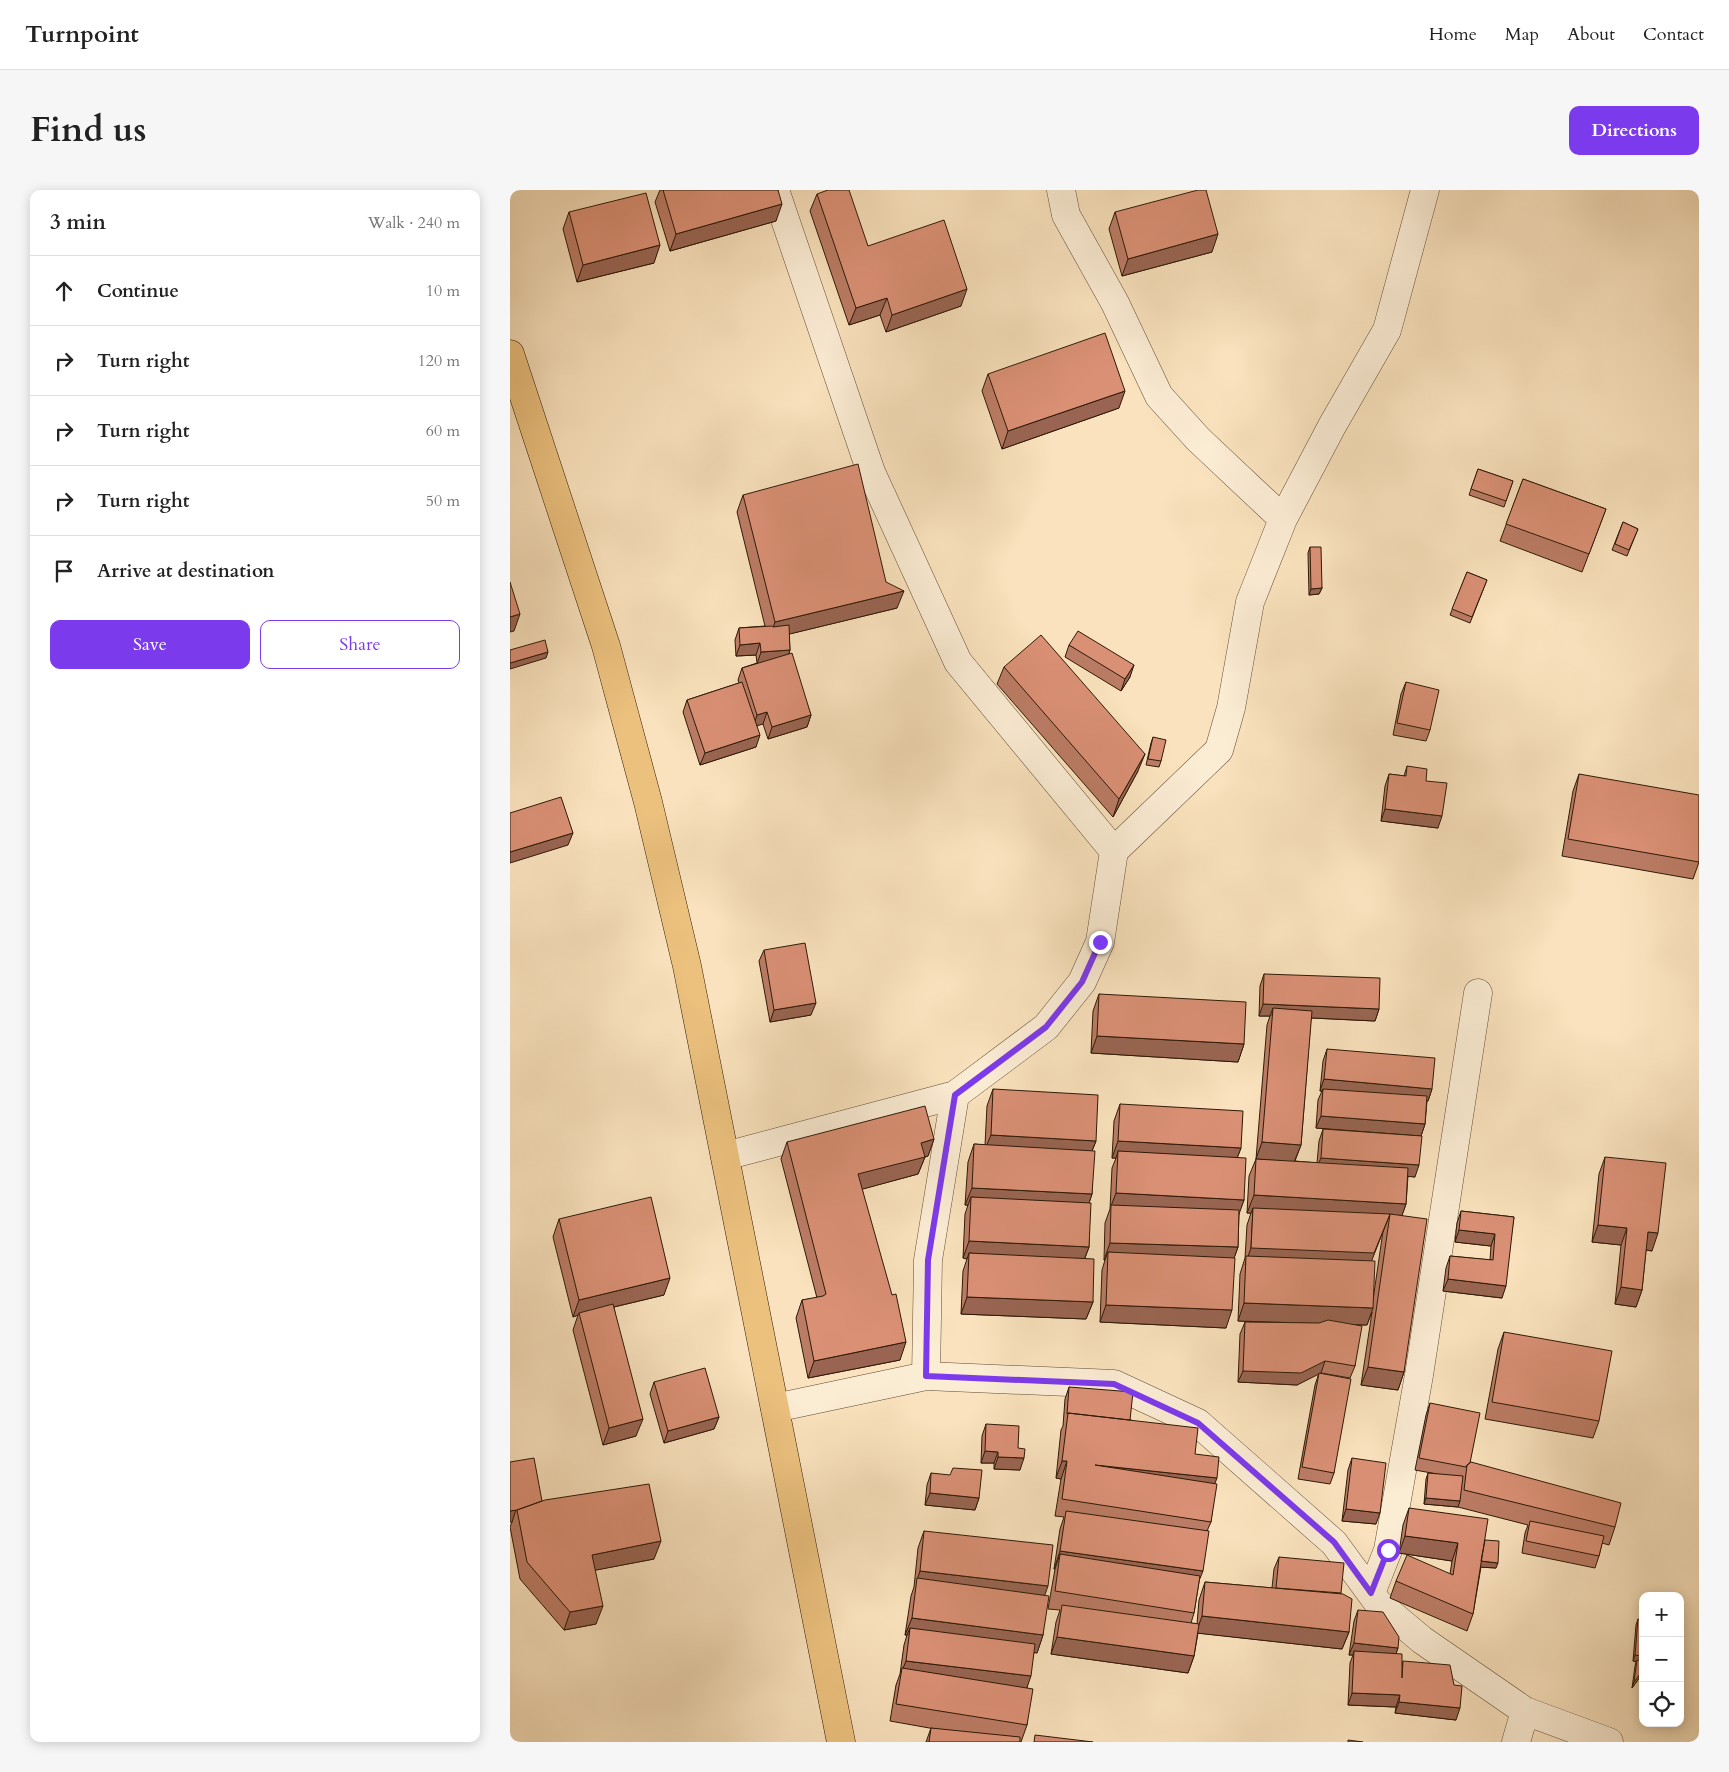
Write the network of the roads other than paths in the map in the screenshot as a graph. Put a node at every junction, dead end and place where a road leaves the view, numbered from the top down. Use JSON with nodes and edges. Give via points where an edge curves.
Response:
{"nodes":[{"id":1,"x":775,"y":190,"type":"edge"},
{"id":2,"x":1061,"y":190,"type":"edge"},
{"id":3,"x":1424,"y":190,"type":"edge"},
{"id":4,"x":510,"y":354,"type":"edge"},
{"id":5,"x":1283,"y":519,"type":"junction"},
{"id":6,"x":1114,"y":852,"type":"junction"},
{"id":7,"x":1478,"y":993,"type":"dead end"},
{"id":8,"x":955,"y":1095,"type":"junction"},
{"id":9,"x":725,"y":1156,"type":"junction"},
{"id":10,"x":926,"y":1376,"type":"junction"},
{"id":11,"x":775,"y":1408,"type":"junction"},
{"id":12,"x":1371,"y":1593,"type":"junction"},
{"id":13,"x":1525,"y":1711,"type":"junction"},
{"id":14,"x":841,"y":1742,"type":"edge"},
{"id":15,"x":1516,"y":1742,"type":"edge"},
{"id":16,"x":1610,"y":1742,"type":"edge"}],
"edges":[{"from":1,"to":6,"type":"street","via":[[871,472],[958,662]]},
{"from":2,"to":5,"type":"street","via":[[1066,215],[1115,303],[1159,396],[1198,439]]},
{"from":3,"to":5,"type":"street","via":[[1388,330]]},
{"from":4,"to":9,"type":"main road","via":[[606,646],[687,966]]},
{"from":5,"to":6,"type":"street","via":[[1250,602],[1231,708],[1219,750]]},
{"from":6,"to":8,"type":"street","via":[[1100,942],[1082,982],[1046,1027]]},
{"from":7,"to":12,"type":"street","via":[[1419,1375],[1388,1550]]},
{"from":8,"to":9,"type":"street"},
{"from":8,"to":10,"type":"street","via":[[928,1260]]},
{"from":9,"to":11,"type":"main road"},
{"from":10,"to":11,"type":"street"},
{"from":10,"to":12,"type":"street","via":[[1114,1384],[1198,1423],[1334,1542]]},
{"from":11,"to":14,"type":"main road"},
{"from":12,"to":13,"type":"street","via":[[1378,1603],[1422,1640]]},
{"from":13,"to":15,"type":"street"},
{"from":13,"to":16,"type":"street"}]}
